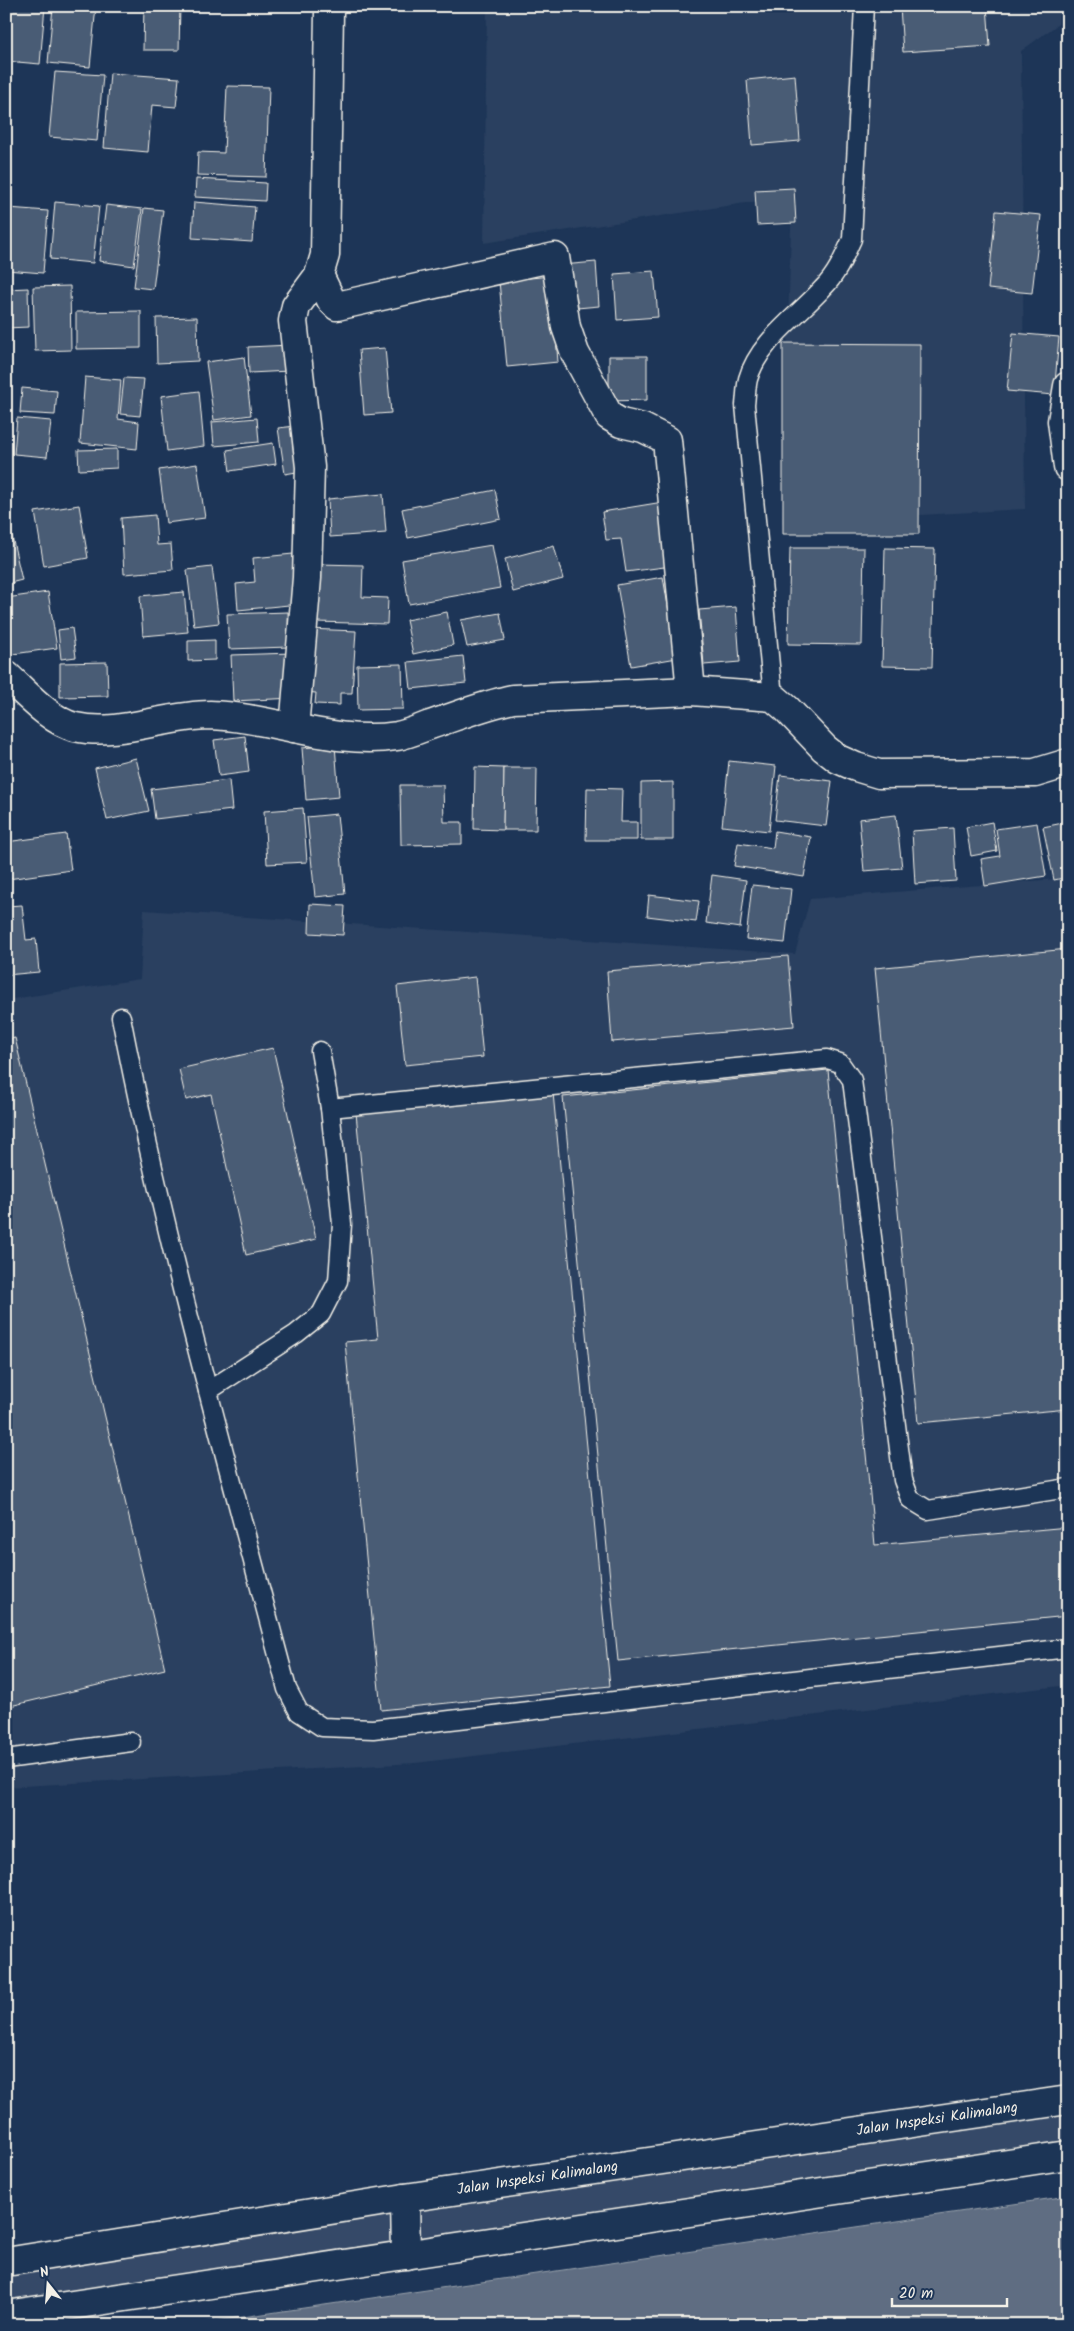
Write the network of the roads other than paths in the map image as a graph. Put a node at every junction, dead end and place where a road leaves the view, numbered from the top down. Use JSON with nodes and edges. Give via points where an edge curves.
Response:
{"nodes":[{"id":1,"x":864,"y":6,"type":"edge"},
{"id":2,"x":329,"y":12,"type":"dead end"},
{"id":3,"x":319,"y":275,"type":"junction"},
{"id":4,"x":1068,"y":386,"type":"edge"},
{"id":5,"x":1068,"y":467,"type":"edge"},
{"id":6,"x":6,"y":674,"type":"edge"},
{"id":7,"x":691,"y":691,"type":"junction"},
{"id":8,"x":773,"y":697,"type":"junction"},
{"id":9,"x":294,"y":728,"type":"junction"},
{"id":10,"x":1068,"y":763,"type":"edge"},
{"id":11,"x":121,"y":1017,"type":"dead end"},
{"id":12,"x":320,"y":1051,"type":"dead end"},
{"id":13,"x":330,"y":1108,"type":"junction"},
{"id":14,"x":208,"y":1391,"type":"junction"},
{"id":15,"x":1068,"y":1488,"type":"edge"},
{"id":16,"x":1068,"y":1648,"type":"edge"},
{"id":17,"x":131,"y":1742,"type":"dead end"},
{"id":18,"x":6,"y":1759,"type":"edge"},
{"id":19,"x":1068,"y":2100,"type":"edge"},
{"id":20,"x":1068,"y":2155,"type":"edge"},
{"id":21,"x":405,"y":2198,"type":"junction"},
{"id":22,"x":406,"y":2255,"type":"junction"},
{"id":23,"x":6,"y":2262,"type":"edge"},
{"id":24,"x":6,"y":2315,"type":"edge"}],
"edges":[{"from":1,"to":8,"type":"lane","via":[[852,239],[841,264],[824,288],[761,352],[748,378],[745,405]]},
{"from":2,"to":3,"type":"street","via":[[325,255]]},
{"from":3,"to":7,"type":"street","via":[[337,306],[555,257],[566,327],[575,353],[609,416],[667,440]]},
{"from":3,"to":9,"type":"street","via":[[296,306],[293,321],[310,467],[307,578]]},
{"from":4,"to":5,"type":"street","via":[[1062,421]]},
{"from":6,"to":9,"type":"street","via":[[52,716],[72,727],[95,731],[209,715]]},
{"from":7,"to":8,"type":"street"},
{"from":7,"to":9,"type":"street","via":[[513,699],[488,704],[400,735],[374,738]]},
{"from":8,"to":10,"type":"street","via":[[838,759],[879,774],[1035,773]]},
{"from":11,"to":14,"type":"lane","via":[[139,1110]]},
{"from":12,"to":13,"type":"lane"},
{"from":13,"to":14,"type":"lane","via":[[342,1224],[338,1281],[321,1314]]},
{"from":13,"to":15,"type":"lane","via":[[827,1059],[840,1063],[852,1080],[903,1480],[910,1499],[928,1510]]},
{"from":14,"to":16,"type":"lane","via":[[287,1689],[299,1712],[322,1726],[373,1730]]},
{"from":17,"to":18,"type":"lane"},
{"from":19,"to":21,"type":"street","name":"Jalan Inspeksi Kalimalang"},
{"from":20,"to":22,"type":"street"},
{"from":21,"to":22,"type":"street"},
{"from":21,"to":23,"type":"street","name":"Jalan Inspeksi Kalimalang"},
{"from":22,"to":24,"type":"street"}]}
